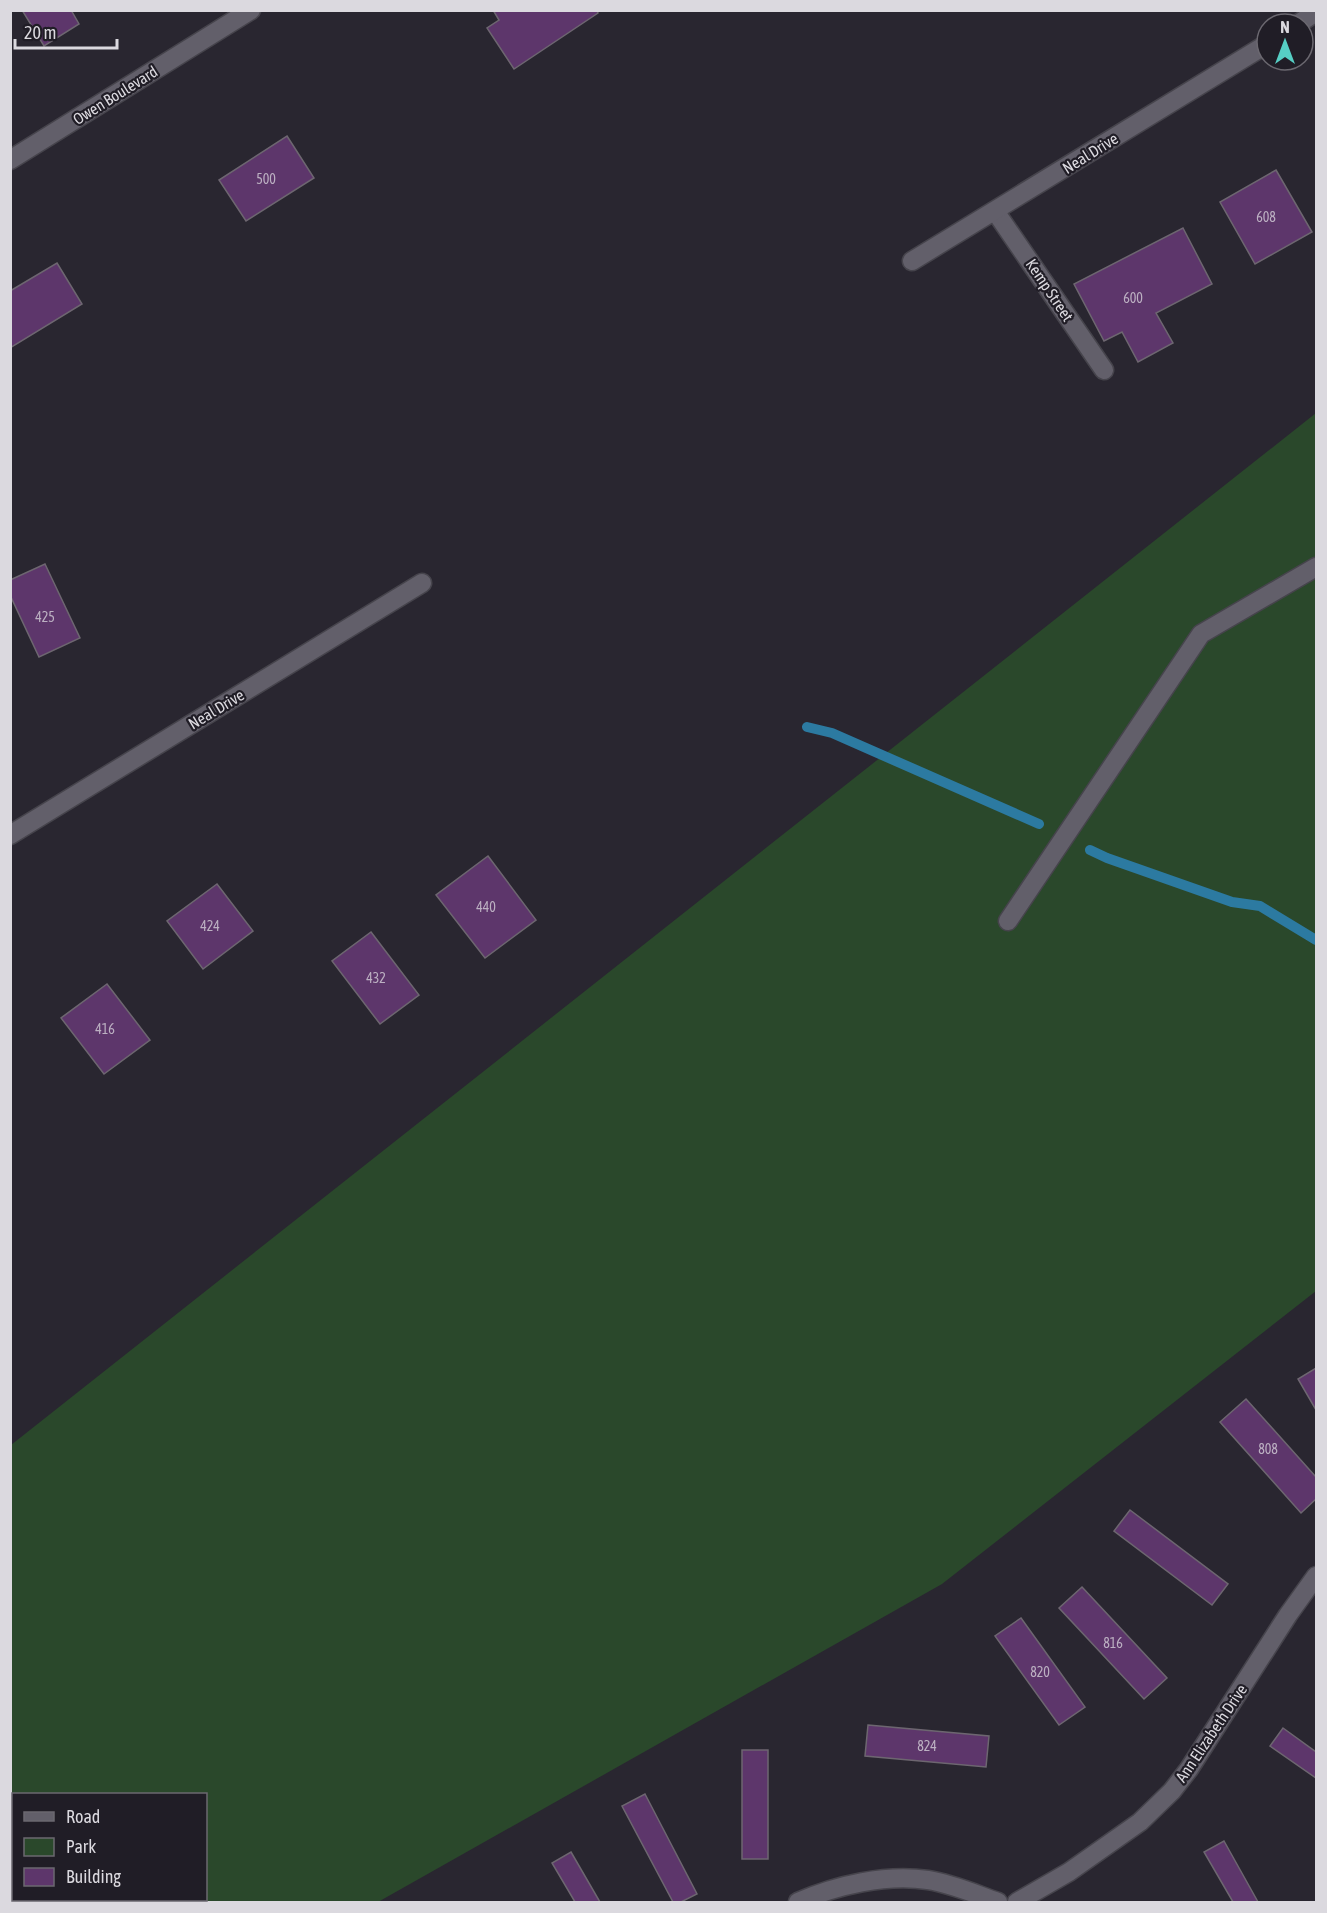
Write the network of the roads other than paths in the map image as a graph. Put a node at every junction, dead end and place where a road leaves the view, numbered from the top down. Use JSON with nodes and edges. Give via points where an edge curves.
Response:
{"nodes":[{"id":1,"x":251,"y":10,"type":"edge"},
{"id":2,"x":1255,"y":51,"type":"edge"},
{"id":3,"x":10,"y":160,"type":"edge"},
{"id":4,"x":995,"y":211,"type":"junction"},
{"id":5,"x":912,"y":261,"type":"dead end"},
{"id":6,"x":1104,"y":370,"type":"dead end"},
{"id":7,"x":1317,"y":567,"type":"edge"},
{"id":8,"x":422,"y":584,"type":"dead end"},
{"id":9,"x":10,"y":835,"type":"edge"},
{"id":10,"x":1008,"y":921,"type":"dead end"},
{"id":11,"x":1317,"y":1576,"type":"edge"},
{"id":12,"x":798,"y":1902,"type":"edge"},
{"id":13,"x":998,"y":1902,"type":"edge"},
{"id":14,"x":1017,"y":1902,"type":"edge"}],
"edges":[{"from":1,"to":3,"type":"street","name":"Owen Boulevard"},
{"from":2,"to":4,"type":"street","name":"Neal Drive"},
{"from":4,"to":5,"type":"street","name":"Neal Drive"},
{"from":4,"to":6,"type":"street","name":"Kemp Street"},
{"from":7,"to":10,"type":"street","via":[[1201,634]]},
{"from":8,"to":9,"type":"street","name":"Neal Drive"},
{"from":11,"to":14,"type":"street","name":"Ann Elizabeth Drive","via":[[1172,1791],[1140,1822],[1069,1872]]},
{"from":12,"to":13,"type":"street","via":[[861,1882],[909,1878],[956,1886]]}]}
